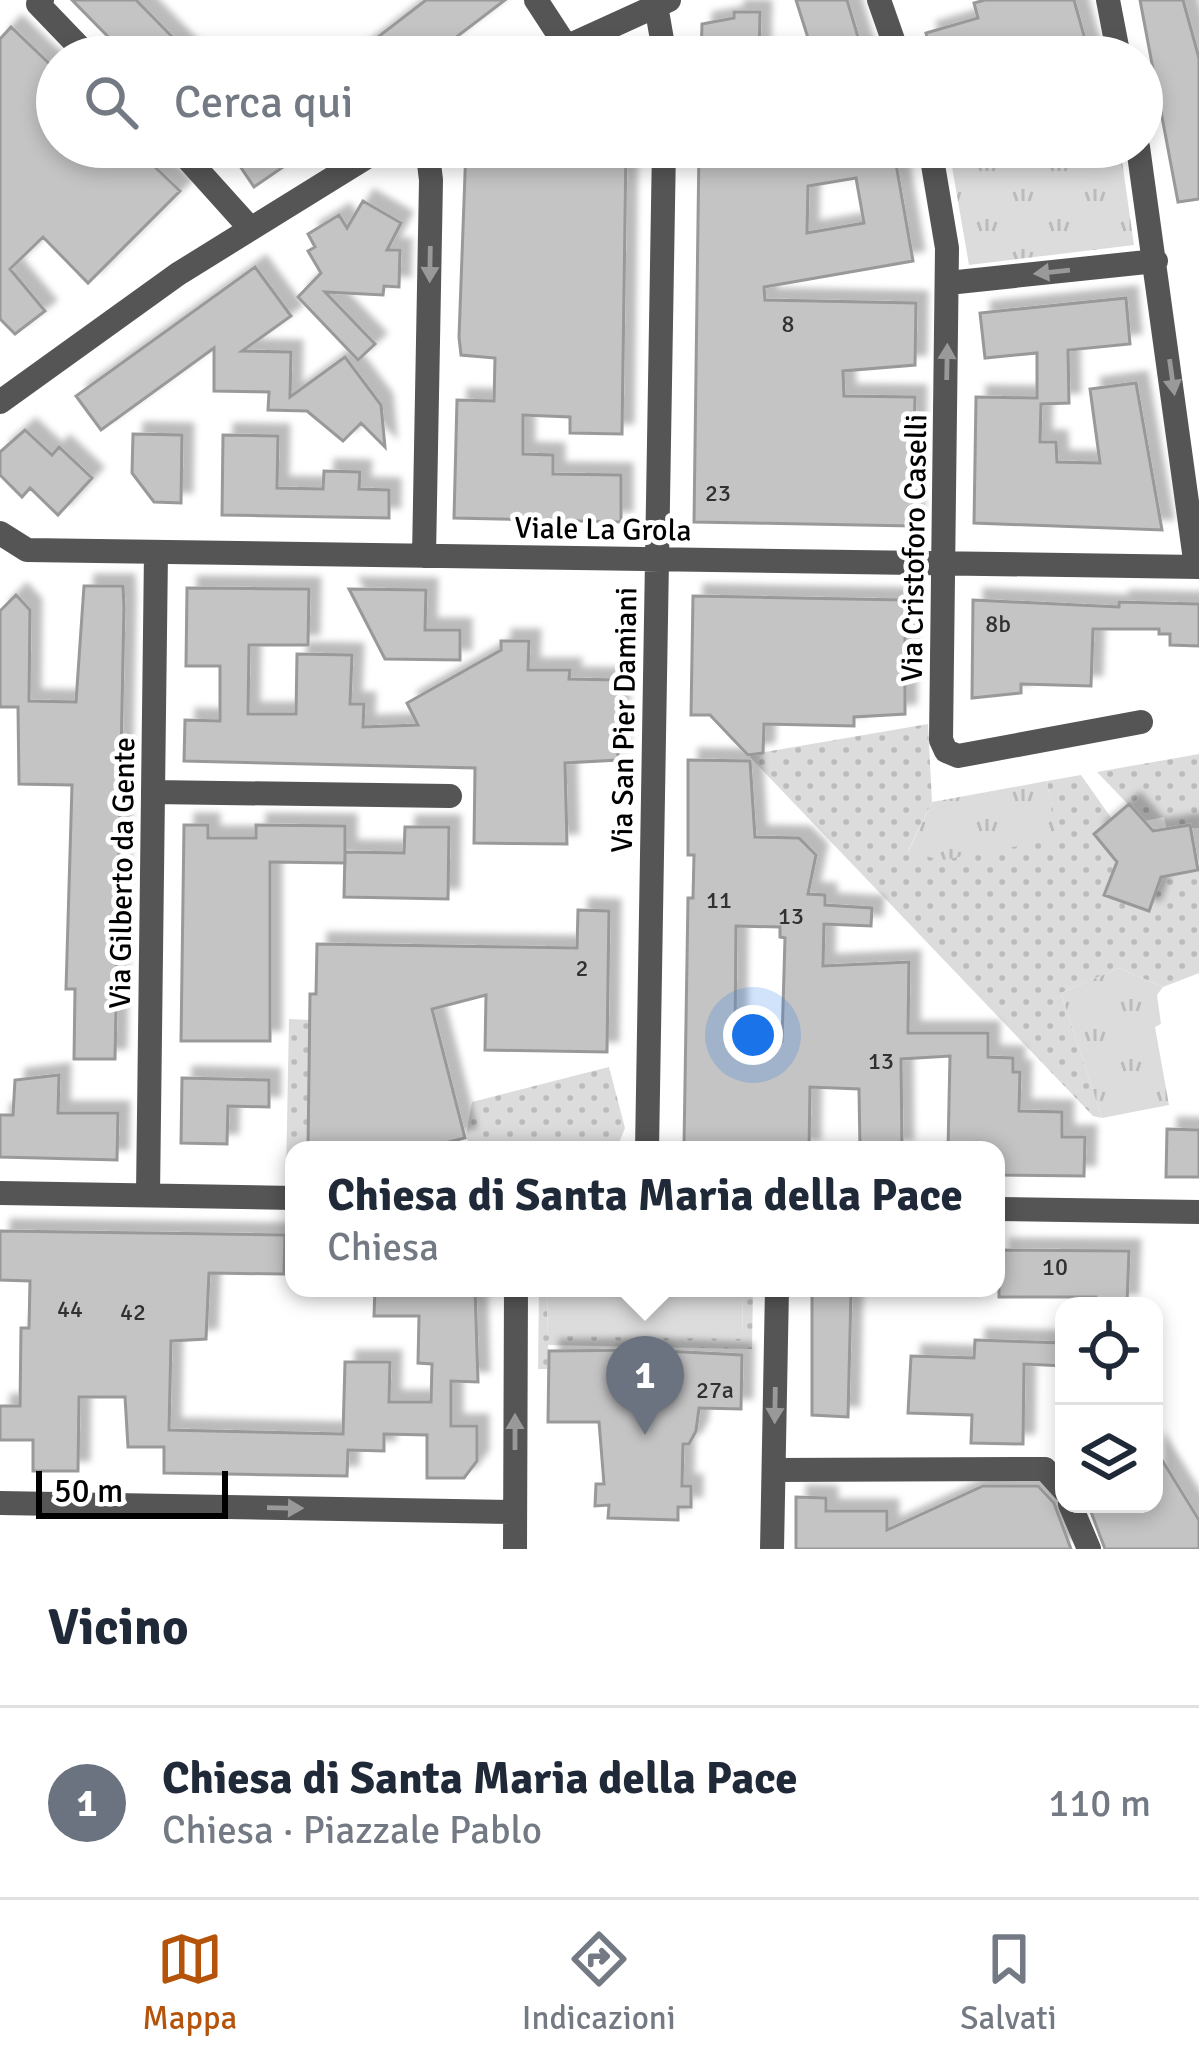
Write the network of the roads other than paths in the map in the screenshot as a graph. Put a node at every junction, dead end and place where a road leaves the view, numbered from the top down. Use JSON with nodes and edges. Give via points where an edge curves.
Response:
{"nodes":[{"id":1,"x":536,"y":0,"type":"edge"},
{"id":2,"x":879,"y":0,"type":"edge"},
{"id":3,"x":1108,"y":0,"type":"edge"},
{"id":4,"x":40,"y":2,"type":"edge"},
{"id":5,"x":663,"y":3,"type":"edge"},
{"id":6,"x":70,"y":36,"type":"edge"},
{"id":7,"x":549,"y":36,"type":"edge"},
{"id":8,"x":590,"y":36,"type":"edge"},
{"id":9,"x":664,"y":36,"type":"edge"},
{"id":10,"x":892,"y":36,"type":"edge"},
{"id":11,"x":1115,"y":36,"type":"edge"},
{"id":12,"x":196,"y":168,"type":"edge"},
{"id":13,"x":348,"y":168,"type":"edge"},
{"id":14,"x":430,"y":168,"type":"edge"},
{"id":15,"x":664,"y":168,"type":"edge"},
{"id":16,"x":934,"y":168,"type":"edge"},
{"id":17,"x":1141,"y":168,"type":"edge"},
{"id":18,"x":249,"y":227,"type":"junction"},
{"id":19,"x":1156,"y":261,"type":"junction"},
{"id":20,"x":948,"y":283,"type":"junction"},
{"id":21,"x":0,"y":403,"type":"edge"},
{"id":22,"x":3,"y":542,"type":"edge"},
{"id":23,"x":156,"y":552,"type":"junction"},
{"id":24,"x":424,"y":556,"type":"junction"},
{"id":25,"x":657,"y":560,"type":"junction"},
{"id":26,"x":944,"y":563,"type":"junction"},
{"id":27,"x":1198,"y":567,"type":"edge"},
{"id":28,"x":1142,"y":722,"type":"dead end"},
{"id":29,"x":153,"y":792,"type":"junction"},
{"id":30,"x":450,"y":796,"type":"dead end"},
{"id":31,"x":647,"y":1141,"type":"edge"},
{"id":32,"x":0,"y":1193,"type":"edge"},
{"id":33,"x":148,"y":1196,"type":"junction"},
{"id":34,"x":285,"y":1198,"type":"edge"},
{"id":35,"x":1005,"y":1209,"type":"edge"},
{"id":36,"x":1199,"y":1212,"type":"edge"},
{"id":37,"x":516,"y":1297,"type":"edge"},
{"id":38,"x":777,"y":1297,"type":"edge"},
{"id":39,"x":774,"y":1470,"type":"junction"},
{"id":40,"x":1055,"y":1480,"type":"edge"},
{"id":41,"x":0,"y":1503,"type":"edge"},
{"id":42,"x":515,"y":1513,"type":"junction"},
{"id":43,"x":1074,"y":1513,"type":"edge"},
{"id":44,"x":515,"y":1549,"type":"edge"},
{"id":45,"x":772,"y":1549,"type":"edge"},
{"id":46,"x":1089,"y":1549,"type":"edge"}],
"edges":[{"from":1,"to":7,"type":"street"},
{"from":2,"to":10,"type":"street"},
{"from":3,"to":11,"type":"street"},
{"from":4,"to":6,"type":"street"},
{"from":5,"to":8,"type":"street"},
{"from":5,"to":9,"type":"street"},
{"from":12,"to":18,"type":"street"},
{"from":13,"to":18,"type":"street"},
{"from":14,"to":24,"type":"street","one_way":true},
{"from":15,"to":25,"type":"street","name":"Via San Pier Damiani"},
{"from":16,"to":20,"type":"street","name":"Via Cristoforo Caselli"},
{"from":17,"to":19,"type":"street"},
{"from":18,"to":21,"type":"street"},
{"from":19,"to":20,"type":"street","one_way":true},
{"from":19,"to":27,"type":"street","one_way":true},
{"from":26,"to":20,"type":"street","name":"Via Cristoforo Caselli","one_way":true},
{"from":22,"to":23,"type":"street","name":"Viale La Grola","via":[[27,550]]},
{"from":23,"to":24,"type":"street","name":"Viale La Grola"},
{"from":23,"to":29,"type":"street","name":"Via Gilberto da Gente"},
{"from":24,"to":25,"type":"street","name":"Viale La Grola"},
{"from":25,"to":26,"type":"street","name":"Viale La Grola"},
{"from":25,"to":31,"type":"street","name":"Via San Pier Damiani"},
{"from":26,"to":27,"type":"street","name":"Viale La Grola"},
{"from":26,"to":28,"type":"street","name":"Via Cristoforo Caselli","via":[[946,751],[958,756]]},
{"from":29,"to":30,"type":"street"},
{"from":29,"to":33,"type":"street","name":"Via Gilberto da Gente"},
{"from":32,"to":33,"type":"street"},
{"from":33,"to":34,"type":"street"},
{"from":35,"to":36,"type":"street"},
{"from":42,"to":37,"type":"street","one_way":true},
{"from":38,"to":39,"type":"street","one_way":true},
{"from":39,"to":40,"type":"street","via":[[1045,1469]]},
{"from":39,"to":45,"type":"street"},
{"from":41,"to":42,"type":"street","one_way":true},
{"from":42,"to":44,"type":"street"},
{"from":43,"to":46,"type":"street"}]}
